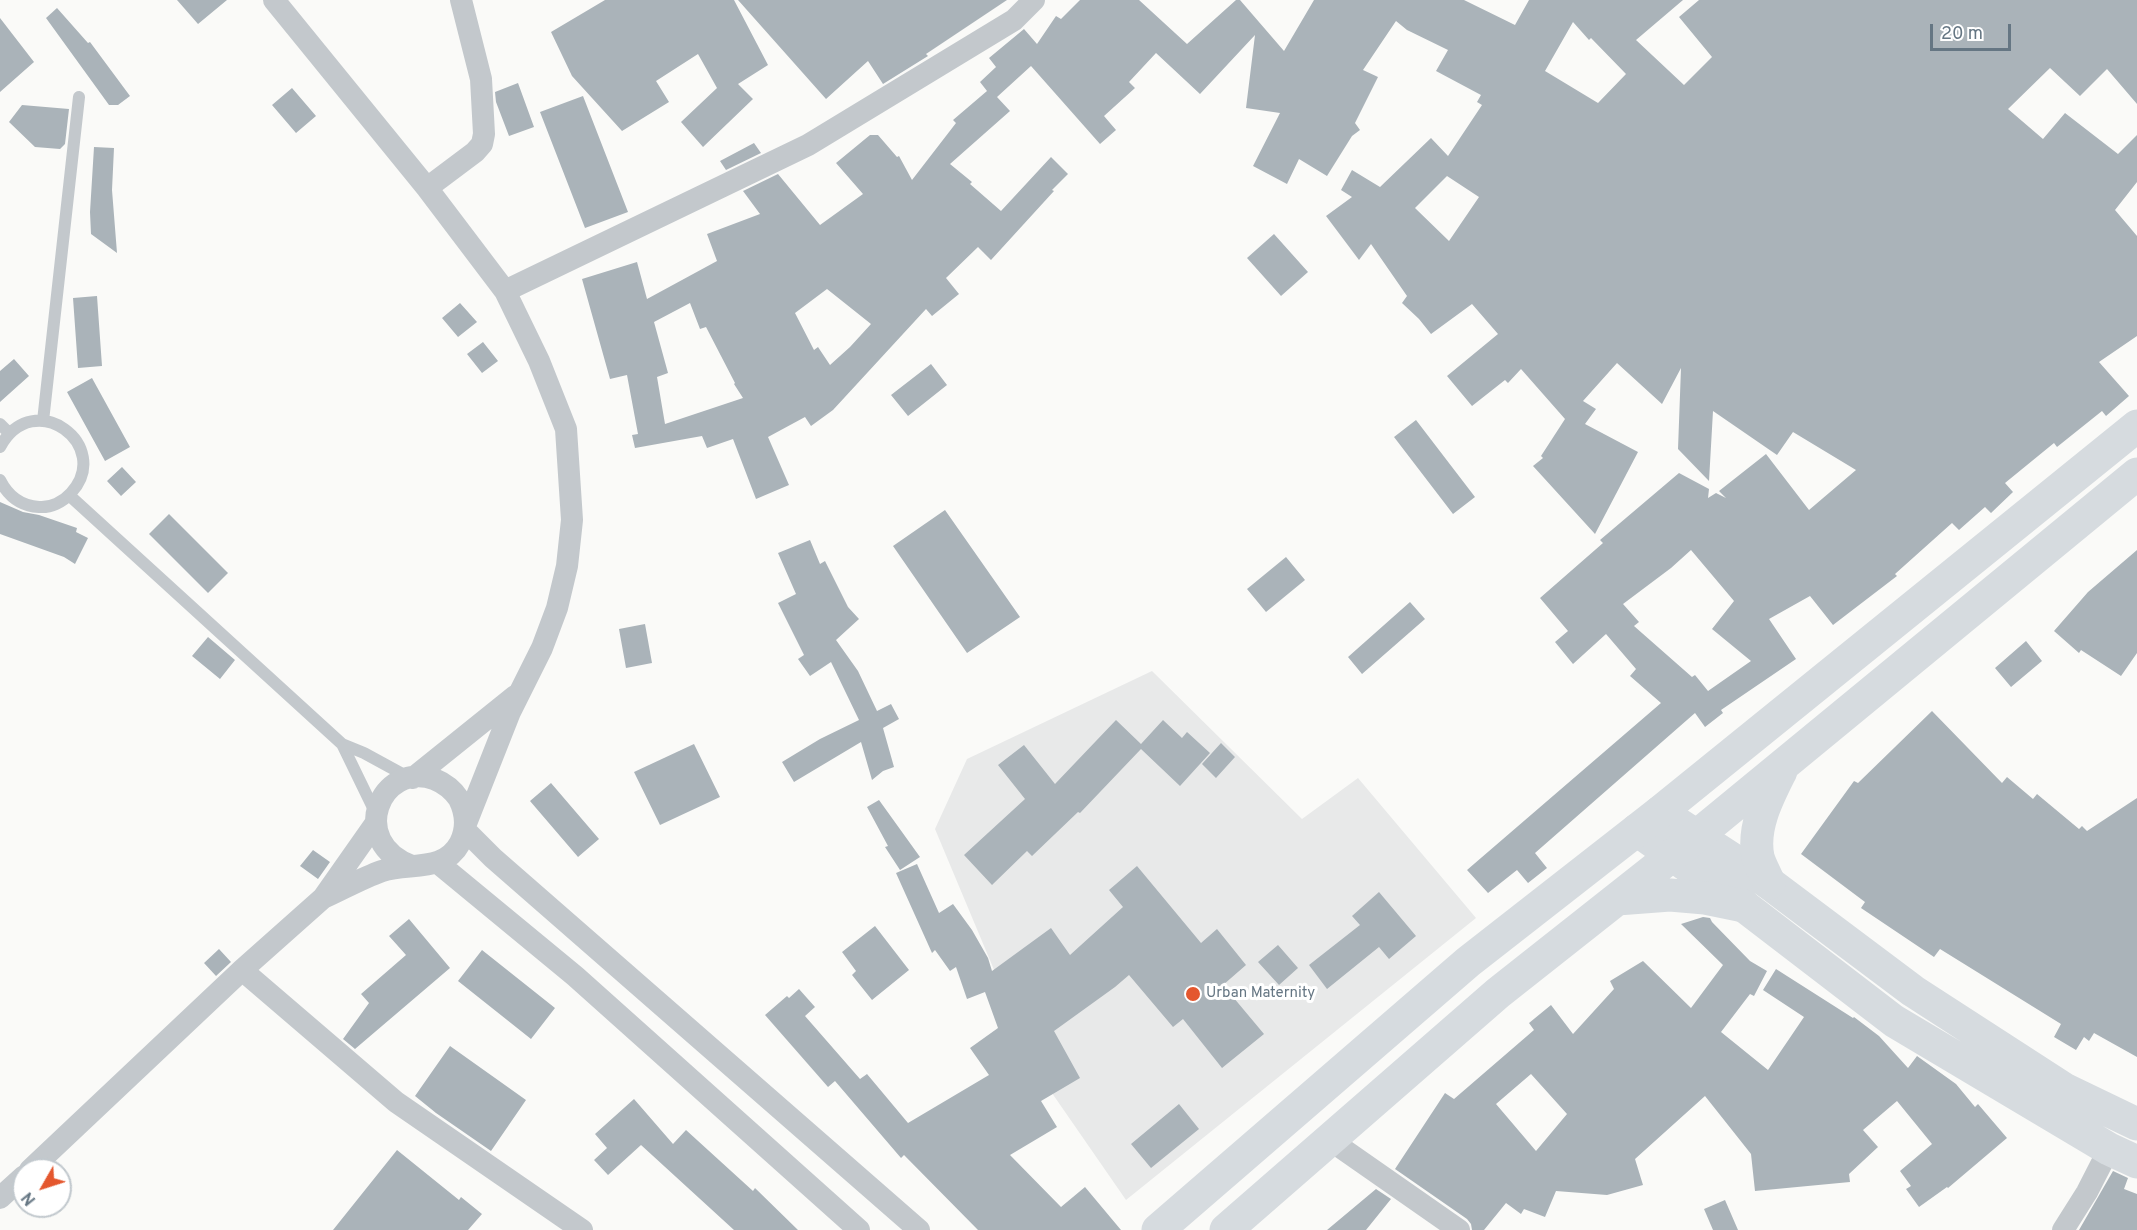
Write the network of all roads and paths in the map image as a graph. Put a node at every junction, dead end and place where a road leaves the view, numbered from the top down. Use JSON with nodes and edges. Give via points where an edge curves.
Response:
{"nodes":[{"id":1,"x":274,"y":0,"type":"edge"},
{"id":2,"x":461,"y":0,"type":"edge"},
{"id":3,"x":1034,"y":0,"type":"edge"},
{"id":4,"x":79,"y":97,"type":"dead end"},
{"id":5,"x":427,"y":188,"type":"junction"},
{"id":6,"x":505,"y":291,"type":"junction"},
{"id":7,"x":43,"y":421,"type":"junction"},
{"id":8,"x":2137,"y":426,"type":"edge"},
{"id":9,"x":4,"y":429,"type":"edge"},
{"id":10,"x":0,"y":447,"type":"edge"},
{"id":11,"x":2137,"y":474,"type":"edge"},
{"id":12,"x":0,"y":480,"type":"edge"},
{"id":13,"x":70,"y":496,"type":"junction"},
{"id":14,"x":518,"y":693,"type":"junction"},
{"id":15,"x":342,"y":744,"type":"junction"},
{"id":16,"x":1785,"y":764,"type":"junction"},
{"id":17,"x":411,"y":778,"type":"junction"},
{"id":18,"x":376,"y":819,"type":"junction"},
{"id":19,"x":1649,"y":821,"type":"junction"},
{"id":20,"x":465,"y":828,"type":"junction"},
{"id":21,"x":1698,"y":835,"type":"junction"},
{"id":22,"x":1672,"y":855,"type":"junction"},
{"id":23,"x":438,"y":863,"type":"junction"},
{"id":24,"x":412,"y":866,"type":"junction"},
{"id":25,"x":1769,"y":883,"type":"junction"},
{"id":26,"x":323,"y":898,"type":"junction"},
{"id":27,"x":1617,"y":899,"type":"junction"},
{"id":28,"x":1744,"y":906,"type":"junction"},
{"id":29,"x":242,"y":970,"type":"junction"},
{"id":30,"x":2137,"y":1124,"type":"edge"},
{"id":31,"x":1330,"y":1140,"type":"junction"},
{"id":32,"x":2123,"y":1155,"type":"edge"},
{"id":33,"x":43,"y":1158,"type":"edge"},
{"id":34,"x":12,"y":1187,"type":"edge"},
{"id":35,"x":0,"y":1198,"type":"edge"},
{"id":36,"x":582,"y":1230,"type":"edge"},
{"id":37,"x":859,"y":1230,"type":"edge"},
{"id":38,"x":919,"y":1230,"type":"edge"},
{"id":39,"x":1158,"y":1230,"type":"edge"},
{"id":40,"x":1226,"y":1230,"type":"edge"},
{"id":41,"x":1459,"y":1230,"type":"edge"},
{"id":42,"x":2063,"y":1230,"type":"edge"}],
"edges":[{"from":1,"to":5,"type":"street"},
{"from":2,"to":5,"type":"street","via":[[481,79],[484,134],[475,152]]},
{"from":3,"to":6,"type":"street","via":[[1014,20],[808,145]]},
{"from":4,"to":7,"type":"lane"},
{"from":5,"to":6,"type":"street"},
{"from":6,"to":14,"type":"street","via":[[566,429],[572,520],[557,608],[542,648]]},
{"from":7,"to":9,"type":"lane"},
{"from":7,"to":13,"type":"lane","via":[[57,424],[78,443],[83,471]]},
{"from":8,"to":19,"type":"main road"},
{"from":9,"to":10,"type":"lane"},
{"from":11,"to":16,"type":"main road"},
{"from":12,"to":13,"type":"lane","via":[[14,499],[28,506],[57,504]]},
{"from":13,"to":15,"type":"lane"},
{"from":14,"to":17,"type":"street"},
{"from":14,"to":20,"type":"street"},
{"from":15,"to":17,"type":"lane"},
{"from":15,"to":18,"type":"lane"},
{"from":16,"to":21,"type":"main road"},
{"from":16,"to":25,"type":"main road","via":[[1765,804],[1758,831],[1758,857]]},
{"from":17,"to":18,"type":"street","via":[[399,782],[384,795]]},
{"from":17,"to":20,"type":"street","via":[[433,779],[450,789],[462,806]]},
{"from":18,"to":24,"type":"street","via":[[378,838],[386,851]]},
{"from":18,"to":26,"type":"street"},
{"from":19,"to":21,"type":"main road"},
{"from":19,"to":22,"type":"main road"},
{"from":19,"to":39,"type":"main road","via":[[1468,962]]},
{"from":20,"to":23,"type":"street","via":[[460,844]]},
{"from":20,"to":38,"type":"street","via":[[493,858]]},
{"from":21,"to":22,"type":"main road"},
{"from":21,"to":25,"type":"main road"},
{"from":22,"to":27,"type":"main road"},
{"from":22,"to":28,"type":"main road"},
{"from":23,"to":24,"type":"street"},
{"from":23,"to":37,"type":"street","via":[[575,975]]},
{"from":24,"to":26,"type":"street","via":[[366,877]]},
{"from":25,"to":30,"type":"main road","via":[[1913,991],[2066,1090]]},
{"from":26,"to":29,"type":"street"},
{"from":27,"to":28,"type":"main road","via":[[1670,895]]},
{"from":27,"to":31,"type":"main road","via":[[1498,993]]},
{"from":28,"to":32,"type":"main road","via":[[1894,1021]]},
{"from":29,"to":33,"type":"street"},
{"from":29,"to":36,"type":"street","via":[[396,1102]]},
{"from":31,"to":40,"type":"main road"},
{"from":31,"to":41,"type":"street"},
{"from":32,"to":42,"type":"street","via":[[2082,1199]]},
{"from":34,"to":35,"type":"street"}]}
